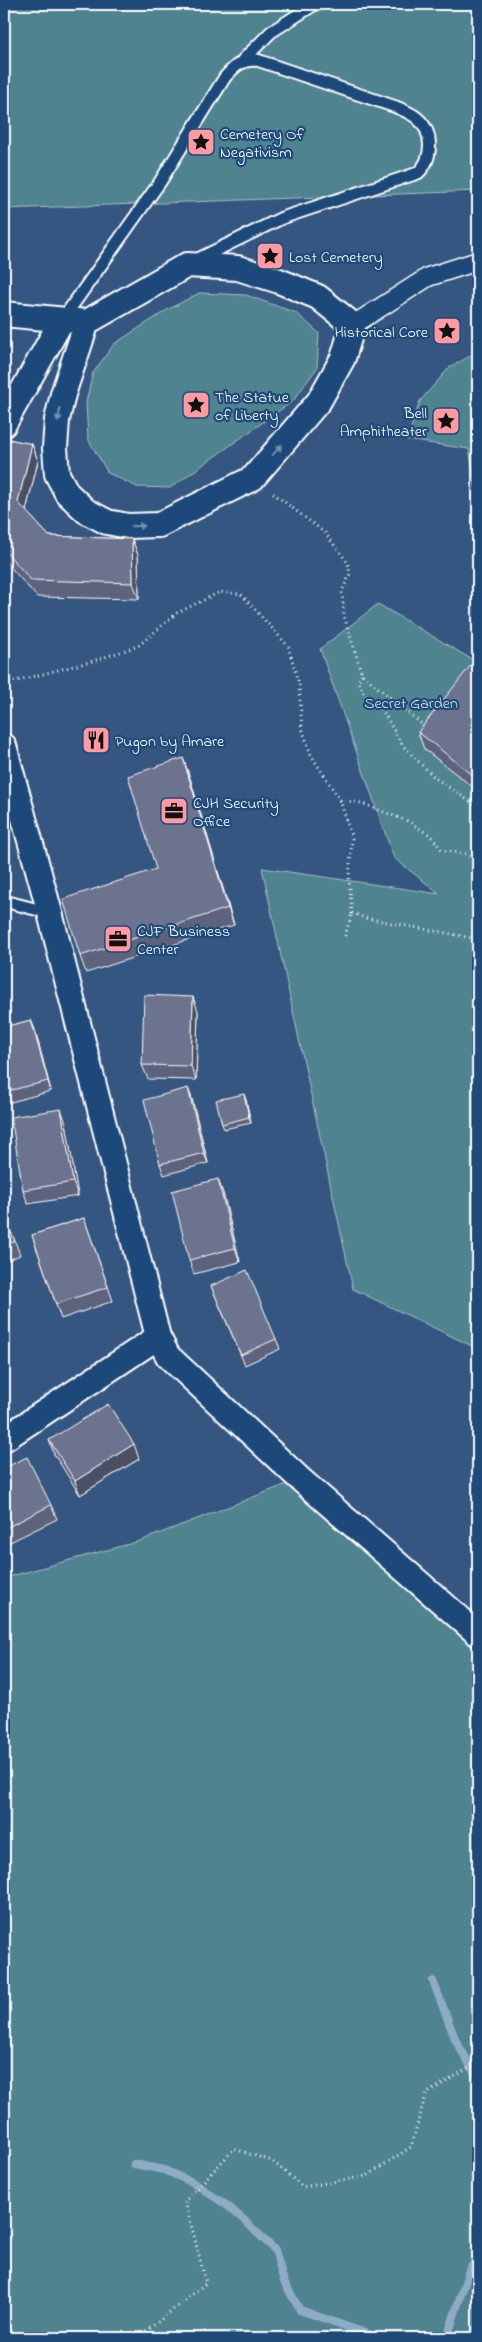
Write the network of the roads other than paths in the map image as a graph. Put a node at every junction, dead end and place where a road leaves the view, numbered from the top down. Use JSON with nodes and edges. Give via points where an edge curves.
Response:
{"nodes":[{"id":1,"x":315,"y":4,"type":"edge"},
{"id":2,"x":243,"y":60,"type":"junction"},
{"id":3,"x":478,"y":262,"type":"edge"},
{"id":4,"x":187,"y":265,"type":"junction"},
{"id":5,"x":4,"y":314,"type":"edge"},
{"id":6,"x":62,"y":320,"type":"junction"},
{"id":7,"x":87,"y":322,"type":"junction"},
{"id":8,"x":353,"y":325,"type":"junction"},
{"id":9,"x":4,"y":424,"type":"edge"},
{"id":10,"x":4,"y":746,"type":"edge"},
{"id":11,"x":4,"y":901,"type":"edge"},
{"id":12,"x":50,"y":912,"type":"junction"},
{"id":13,"x":158,"y":1337,"type":"junction"},
{"id":14,"x":4,"y":1438,"type":"edge"},
{"id":15,"x":478,"y":1634,"type":"edge"}],
"edges":[{"from":1,"to":2,"type":"lane","via":[[271,32]]},
{"from":2,"to":4,"type":"lane","via":[[257,60],[396,107],[417,118],[424,126],[430,154],[418,173],[282,218]]},
{"from":2,"to":6,"type":"lane","via":[[226,77],[160,182]]},
{"from":3,"to":8,"type":"street","via":[[428,277]]},
{"from":4,"to":7,"type":"street"},
{"from":4,"to":8,"type":"street","via":[[238,268],[279,281],[318,297]]},
{"from":5,"to":6,"type":"street"},
{"from":6,"to":7,"type":"street"},
{"from":6,"to":9,"type":"street"},
{"from":7,"to":8,"type":"street","one_way":true,"via":[[63,394],[55,448],[57,474],[67,493],[80,505],[107,522],[128,526],[159,525],[253,478],[319,401],[343,358]]},
{"from":10,"to":12,"type":"street"},
{"from":11,"to":12,"type":"lane"},
{"from":12,"to":13,"type":"street"},
{"from":13,"to":14,"type":"street"},
{"from":13,"to":15,"type":"street","via":[[168,1356],[300,1479]]}]}
